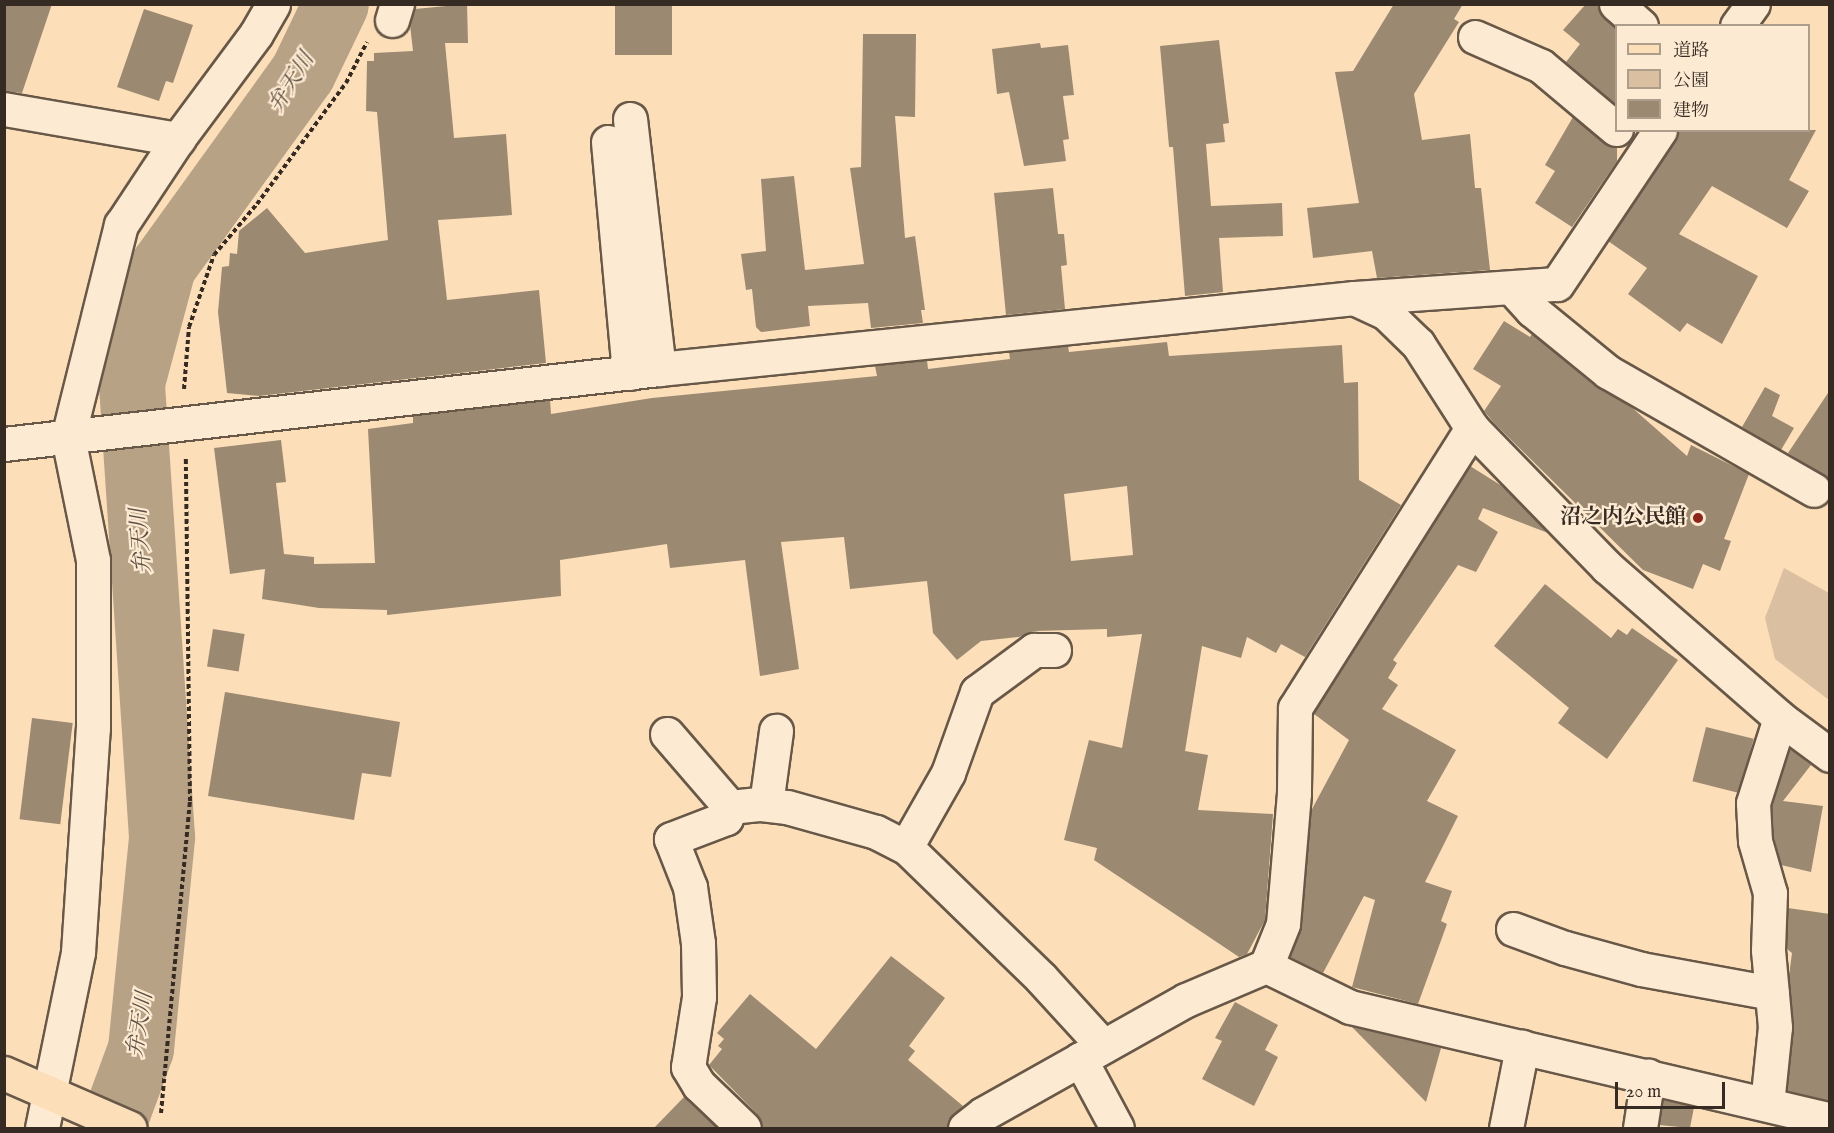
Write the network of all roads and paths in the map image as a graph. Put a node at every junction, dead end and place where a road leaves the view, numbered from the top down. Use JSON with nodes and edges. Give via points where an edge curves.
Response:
{"nodes":[{"id":1,"x":273,"y":4,"type":"edge"},
{"id":2,"x":1616,"y":4,"type":"edge"},
{"id":3,"x":1753,"y":4,"type":"edge"},
{"id":4,"x":386,"y":21,"type":"edge"},
{"id":5,"x":1639,"y":24,"type":"edge"},
{"id":6,"x":1738,"y":24,"type":"edge"},
{"id":7,"x":1475,"y":37,"type":"dead end"},
{"id":8,"x":4,"y":109,"type":"edge"},
{"id":9,"x":1615,"y":128,"type":"edge"},
{"id":10,"x":619,"y":130,"type":"dead end"},
{"id":11,"x":1623,"y":132,"type":"edge"},
{"id":12,"x":178,"y":139,"type":"junction"},
{"id":13,"x":1653,"y":142,"type":"edge"},
{"id":14,"x":1512,"y":288,"type":"junction"},
{"id":15,"x":1354,"y":298,"type":"junction"},
{"id":16,"x":644,"y":371,"type":"junction"},
{"id":17,"x":183,"y":425,"type":"junction"},
{"id":18,"x":1472,"y":428,"type":"junction"},
{"id":19,"x":68,"y":437,"type":"junction"},
{"id":20,"x":4,"y":444,"type":"edge"},
{"id":21,"x":1814,"y":490,"type":"dead end"},
{"id":22,"x":1054,"y":650,"type":"dead end"},
{"id":23,"x":1780,"y":718,"type":"junction"},
{"id":24,"x":776,"y":731,"type":"dead end"},
{"id":25,"x":668,"y":734,"type":"dead end"},
{"id":26,"x":1830,"y":755,"type":"edge"},
{"id":27,"x":766,"y":804,"type":"junction"},
{"id":28,"x":730,"y":807,"type":"junction"},
{"id":29,"x":906,"y":847,"type":"junction"},
{"id":30,"x":1513,"y":929,"type":"dead end"},
{"id":31,"x":1266,"y":966,"type":"junction"},
{"id":32,"x":1772,"y":993,"type":"junction"},
{"id":33,"x":1522,"y":1047,"type":"junction"},
{"id":34,"x":1091,"y":1053,"type":"junction"},
{"id":35,"x":4,"y":1073,"type":"edge"},
{"id":36,"x":1648,"y":1076,"type":"junction"},
{"id":37,"x":59,"y":1095,"type":"junction"},
{"id":38,"x":1767,"y":1104,"type":"junction"},
{"id":39,"x":161,"y":1117,"type":"dead end"},
{"id":40,"x":1830,"y":1120,"type":"edge"},
{"id":41,"x":42,"y":1128,"type":"edge"},
{"id":42,"x":130,"y":1128,"type":"edge"},
{"id":43,"x":744,"y":1128,"type":"edge"},
{"id":44,"x":965,"y":1128,"type":"edge"},
{"id":45,"x":1117,"y":1128,"type":"edge"},
{"id":46,"x":1506,"y":1128,"type":"edge"},
{"id":47,"x":1640,"y":1128,"type":"edge"}],
"edges":[{"from":1,"to":12,"type":"street","via":[[256,34]]},
{"from":2,"to":5,"type":"street"},
{"from":3,"to":6,"type":"street"},
{"from":4,"to":17,"type":"path","via":[[257,204],[214,255],[189,327]]},
{"from":7,"to":9,"type":"street","via":[[1541,66]]},
{"from":8,"to":12,"type":"street"},
{"from":10,"to":16,"type":"street"},
{"from":11,"to":13,"type":"street"},
{"from":12,"to":19,"type":"street","via":[[121,225]]},
{"from":13,"to":14,"type":"street","via":[[1557,284]]},
{"from":14,"to":15,"type":"street"},
{"from":14,"to":21,"type":"street","via":[[1540,318],[1608,372]]},
{"from":15,"to":16,"type":"street"},
{"from":15,"to":18,"type":"street","via":[[1386,313],[1418,344]]},
{"from":16,"to":17,"type":"street"},
{"from":17,"to":19,"type":"street"},
{"from":17,"to":39,"type":"path","via":[[190,801]]},
{"from":18,"to":23,"type":"street","via":[[1607,567]]},
{"from":18,"to":31,"type":"street","via":[[1296,708],[1294,793],[1283,924]]},
{"from":19,"to":20,"type":"street"},
{"from":19,"to":37,"type":"street","via":[[93,560],[93,728],[78,952]]},
{"from":22,"to":29,"type":"street","via":[[1034,650],[976,692],[948,773]]},
{"from":23,"to":26,"type":"street"},
{"from":23,"to":32,"type":"street","via":[[1754,803],[1755,841],[1770,893]]},
{"from":24,"to":27,"type":"street"},
{"from":25,"to":28,"type":"street"},
{"from":27,"to":28,"type":"street"},
{"from":27,"to":29,"type":"street","via":[[876,832]]},
{"from":28,"to":43,"type":"street","via":[[726,818],[670,839],[690,887],[698,943],[699,997],[688,1067],[699,1085]]},
{"from":29,"to":34,"type":"street","via":[[1041,978]]},
{"from":30,"to":32,"type":"street","via":[[1641,969]]},
{"from":31,"to":33,"type":"street","via":[[1350,1008]]},
{"from":31,"to":34,"type":"street","via":[[1186,1000]]},
{"from":32,"to":38,"type":"street","via":[[1775,1027]]},
{"from":33,"to":36,"type":"street"},
{"from":33,"to":46,"type":"street"},
{"from":34,"to":44,"type":"street"},
{"from":34,"to":45,"type":"street"},
{"from":35,"to":37,"type":"main road"},
{"from":36,"to":38,"type":"street"},
{"from":36,"to":47,"type":"street"},
{"from":37,"to":41,"type":"street"},
{"from":37,"to":42,"type":"main road"},
{"from":38,"to":40,"type":"street"}]}
